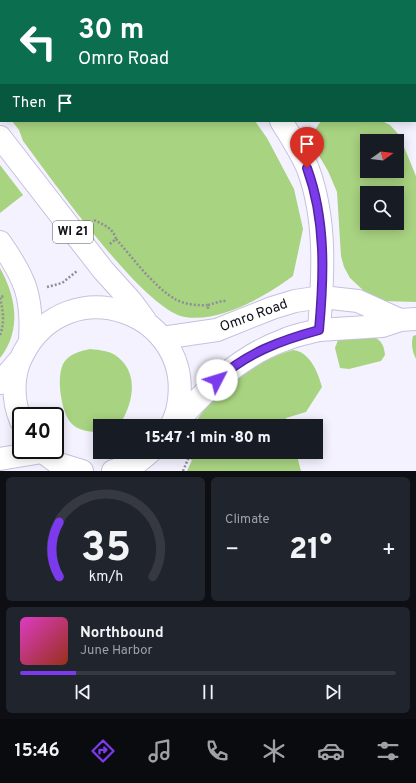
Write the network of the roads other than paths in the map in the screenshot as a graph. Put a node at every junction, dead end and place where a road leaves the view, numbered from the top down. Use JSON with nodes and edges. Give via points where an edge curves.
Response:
{"nodes":[{"id":1,"x":283,"y":122,"type":"edge"},
{"id":2,"x":0,"y":137,"type":"edge"},
{"id":3,"x":0,"y":242,"type":"edge"},
{"id":4,"x":322,"y":297,"type":"junction"},
{"id":5,"x":408,"y":319,"type":"edge"},
{"id":6,"x":319,"y":330,"type":"junction"},
{"id":7,"x":156,"y":332,"type":"junction"},
{"id":8,"x":30,"y":340,"type":"junction"},
{"id":9,"x":18,"y":362,"type":"junction"},
{"id":10,"x":0,"y":383,"type":"edge"},
{"id":11,"x":17,"y":407,"type":"edge"},
{"id":12,"x":174,"y":419,"type":"edge"},
{"id":13,"x":179,"y":419,"type":"edge"},
{"id":14,"x":52,"y":459,"type":"edge"},
{"id":15,"x":142,"y":459,"type":"edge"},
{"id":16,"x":153,"y":459,"type":"edge"},
{"id":17,"x":0,"y":460,"type":"edge"},
{"id":18,"x":82,"y":471,"type":"edge"},
{"id":19,"x":114,"y":471,"type":"edge"},
{"id":20,"x":149,"y":471,"type":"edge"}],
"edges":[{"from":1,"to":4,"type":"main road","via":[[305,163],[315,193],[322,248]]},
{"from":2,"to":7,"type":"main road","number":"WI 21","via":[[103,270]]},
{"from":3,"to":8,"type":"main road","via":[[19,272],[26,289],[30,303]]},
{"from":4,"to":5,"type":"main road","name":"Omro Road","via":[[358,301]]},
{"from":4,"to":6,"type":"main road"},
{"from":4,"to":7,"type":"main road","name":"Omro Road","via":[[284,304],[217,330]]},
{"from":5,"to":6,"type":"main road","via":[[382,326]]},
{"from":6,"to":13,"type":"main road","via":[[284,340],[236,365],[207,389]]},
{"from":7,"to":8,"type":"main road","via":[[126,312],[100,306],[74,310],[49,321]]},
{"from":7,"to":12,"type":"main road","via":[[174,359],[180,382]]},
{"from":8,"to":9,"type":"main road"},
{"from":9,"to":10,"type":"main road"},
{"from":9,"to":11,"type":"main road","via":[[14,386]]},
{"from":14,"to":17,"type":"main road"},
{"from":14,"to":18,"type":"main road"},
{"from":15,"to":19,"type":"main road"},
{"from":16,"to":20,"type":"main road"}]}
